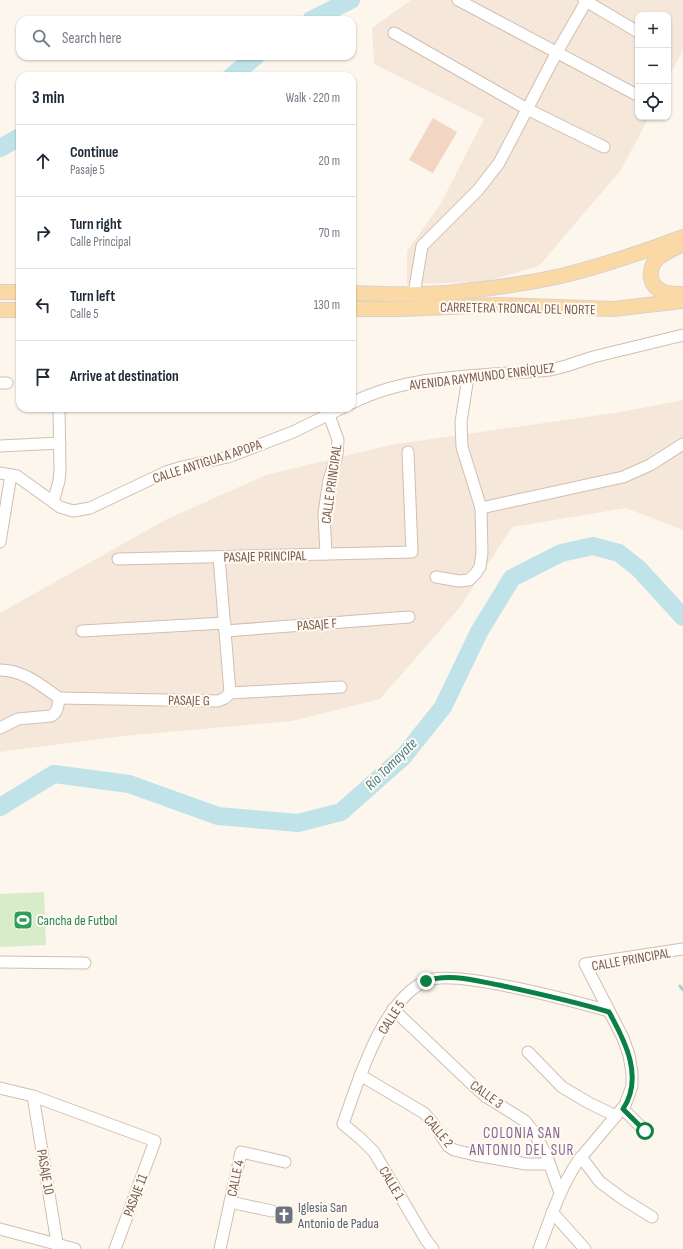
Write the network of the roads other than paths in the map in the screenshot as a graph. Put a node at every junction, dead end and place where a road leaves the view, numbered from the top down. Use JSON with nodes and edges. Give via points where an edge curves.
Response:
{"nodes":[{"id":1,"x":458,"y":0,"type":"edge"},
{"id":2,"x":586,"y":0,"type":"edge"},
{"id":3,"x":635,"y":30,"type":"edge"},
{"id":4,"x":394,"y":33,"type":"dead end"},
{"id":5,"x":557,"y":52,"type":"junction"},
{"id":6,"x":635,"y":94,"type":"dead end"},
{"id":7,"x":527,"y":109,"type":"junction"},
{"id":8,"x":604,"y":147,"type":"dead end"},
{"id":9,"x":683,"y":238,"type":"edge"},
{"id":10,"x":683,"y":244,"type":"edge"},
{"id":11,"x":0,"y":292,"type":"edge"},
{"id":12,"x":16,"y":292,"type":"edge"},
{"id":13,"x":356,"y":294,"type":"edge"},
{"id":14,"x":414,"y":294,"type":"junction"},
{"id":15,"x":683,"y":294,"type":"edge"},
{"id":16,"x":683,"y":301,"type":"edge"},
{"id":17,"x":0,"y":310,"type":"edge"},
{"id":18,"x":356,"y":310,"type":"edge"},
{"id":19,"x":16,"y":311,"type":"edge"},
{"id":20,"x":683,"y":335,"type":"edge"},
{"id":21,"x":468,"y":377,"type":"junction"},
{"id":22,"x":356,"y":401,"type":"edge"},
{"id":23,"x":59,"y":412,"type":"edge"},
{"id":24,"x":335,"y":412,"type":"edge"},
{"id":25,"x":329,"y":415,"type":"junction"},
{"id":26,"x":60,"y":443,"type":"junction"},
{"id":27,"x":683,"y":444,"type":"edge"},
{"id":28,"x":0,"y":446,"type":"edge"},
{"id":29,"x":408,"y":452,"type":"dead end"},
{"id":30,"x":5,"y":474,"type":"edge"},
{"id":31,"x":53,"y":502,"type":"junction"},
{"id":32,"x":481,"y":508,"type":"junction"},
{"id":33,"x":0,"y":542,"type":"edge"},
{"id":34,"x":326,"y":554,"type":"junction"},
{"id":35,"x":219,"y":557,"type":"junction"},
{"id":36,"x":118,"y":559,"type":"dead end"},
{"id":37,"x":436,"y":577,"type":"dead end"},
{"id":38,"x":409,"y":617,"type":"dead end"},
{"id":39,"x":225,"y":627,"type":"junction"},
{"id":40,"x":82,"y":632,"type":"dead end"},
{"id":41,"x":0,"y":670,"type":"edge"},
{"id":42,"x":341,"y":687,"type":"dead end"},
{"id":43,"x":230,"y":693,"type":"junction"},
{"id":44,"x":59,"y":698,"type":"junction"},
{"id":45,"x":0,"y":728,"type":"edge"},
{"id":46,"x":683,"y":949,"type":"edge"},
{"id":47,"x":0,"y":962,"type":"edge"},
{"id":48,"x":85,"y":962,"type":"dead end"},
{"id":49,"x":393,"y":1009,"type":"junction"},
{"id":50,"x":609,"y":1012,"type":"junction"},
{"id":51,"x":528,"y":1052,"type":"dead end"},
{"id":52,"x":360,"y":1075,"type":"junction"},
{"id":53,"x":0,"y":1088,"type":"edge"},
{"id":54,"x":32,"y":1096,"type":"junction"},
{"id":55,"x":620,"y":1112,"type":"junction"},
{"id":56,"x":343,"y":1124,"type":"joint"},
{"id":57,"x":645,"y":1131,"type":"dead end"},
{"id":58,"x":581,"y":1157,"type":"junction"},
{"id":59,"x":285,"y":1162,"type":"dead end"},
{"id":60,"x":549,"y":1164,"type":"junction"},
{"id":61,"x":560,"y":1193,"type":"junction"},
{"id":62,"x":230,"y":1202,"type":"junction"},
{"id":63,"x":272,"y":1211,"type":"dead end"},
{"id":64,"x":552,"y":1212,"type":"junction"},
{"id":65,"x":652,"y":1217,"type":"dead end"},
{"id":66,"x":0,"y":1229,"type":"edge"},
{"id":67,"x":58,"y":1247,"type":"edge"},
{"id":68,"x":75,"y":1249,"type":"edge"},
{"id":69,"x":115,"y":1249,"type":"edge"},
{"id":70,"x":220,"y":1249,"type":"edge"},
{"id":71,"x":433,"y":1249,"type":"edge"},
{"id":72,"x":538,"y":1249,"type":"edge"},
{"id":73,"x":585,"y":1249,"type":"edge"}],
"edges":[{"from":1,"to":5,"type":"street"},
{"from":2,"to":3,"type":"street"},
{"from":2,"to":5,"type":"street"},
{"from":4,"to":7,"type":"street"},
{"from":5,"to":6,"type":"street"},
{"from":5,"to":7,"type":"street"},
{"from":7,"to":8,"type":"street"},
{"from":7,"to":14,"type":"street","via":[[498,163],[478,190],[422,246]]},
{"from":9,"to":14,"type":"main road","name":"CARRETERA TRONCAL DEL NORTE","via":[[562,275],[464,292]]},
{"from":10,"to":15,"type":"main road","via":[[659,258],[650,274],[653,284],[661,291]]},
{"from":11,"to":12,"type":"main road"},
{"from":13,"to":14,"type":"main road","name":"CARRETERA TRONCAL DEL NORTE"},
{"from":16,"to":18,"type":"main road","name":"CARRETERA TRONCAL DEL NORTE","via":[[613,309],[497,306]]},
{"from":17,"to":19,"type":"main road"},
{"from":20,"to":21,"type":"street","name":"AVENIDA RAYMUNDO ENRÍQUEZ","via":[[550,370]]},
{"from":21,"to":22,"type":"street","name":"AVENIDA RAYMUNDO ENRÍQUEZ","via":[[420,381],[386,389]]},
{"from":21,"to":32,"type":"street","via":[[461,422],[462,447]]},
{"from":23,"to":26,"type":"street"},
{"from":24,"to":25,"type":"street"},
{"from":25,"to":31,"type":"street","name":"CALLE ANTIGUA A APOPA","via":[[228,457],[166,472],[90,508],[72,511]]},
{"from":25,"to":34,"type":"street","name":"CALLE PRINCIPAL","via":[[338,440],[324,513]]},
{"from":26,"to":28,"type":"street"},
{"from":26,"to":31,"type":"street","via":[[59,481]]},
{"from":27,"to":32,"type":"street","via":[[650,465],[623,477]]},
{"from":29,"to":34,"type":"street","name":"PASAJE PRINCIPAL","via":[[412,552]]},
{"from":30,"to":31,"type":"street","name":"CALLE ANTIGUA A APOPA","via":[[16,476]]},
{"from":30,"to":33,"type":"street"},
{"from":32,"to":37,"type":"street","via":[[480,567],[469,580]]},
{"from":34,"to":35,"type":"street","name":"PASAJE PRINCIPAL"},
{"from":35,"to":36,"type":"street","name":"PASAJE PRINCIPAL"},
{"from":35,"to":39,"type":"street"},
{"from":38,"to":39,"type":"street","name":"PASAJE F"},
{"from":39,"to":40,"type":"street","name":"PASAJE F"},
{"from":39,"to":43,"type":"street"},
{"from":41,"to":44,"type":"street","via":[[11,670],[35,680]]},
{"from":42,"to":43,"type":"street","name":"PASAJE G"},
{"from":43,"to":44,"type":"street","name":"PASAJE G","via":[[218,701]]},
{"from":44,"to":45,"type":"street","via":[[55,714],[18,719]]},
{"from":46,"to":50,"type":"street","name":"CALLE PRINCIPAL","via":[[585,964]]},
{"from":47,"to":48,"type":"street"},
{"from":49,"to":50,"type":"street","name":"CALLE 5","via":[[418,985],[441,978],[534,992]]},
{"from":49,"to":52,"type":"street","name":"CALLE 5"},
{"from":49,"to":60,"type":"street","name":"CALLE 3","via":[[476,1088],[526,1121],[546,1154]]},
{"from":50,"to":55,"type":"street","name":"CALLE PRINCIPAL","via":[[623,1038],[632,1073],[632,1086]]},
{"from":51,"to":55,"type":"street","via":[[562,1087],[588,1103]]},
{"from":52,"to":56,"type":"street","name":"CALLE 5"},
{"from":52,"to":60,"type":"street","name":"CALLE 2","via":[[424,1113],[448,1146],[454,1150],[526,1164]]},
{"from":53,"to":54,"type":"street"},
{"from":54,"to":67,"type":"street","name":"PASAJE 10"},
{"from":54,"to":69,"type":"street","name":"PASAJE 11","via":[[156,1142]]},
{"from":55,"to":57,"type":"street"},
{"from":55,"to":58,"type":"street","name":"CALLE PRINCIPAL"},
{"from":56,"to":71,"type":"street","name":"CALLE 1","via":[[374,1152]]},
{"from":58,"to":61,"type":"street","name":"CALLE PRINCIPAL"},
{"from":58,"to":65,"type":"street","via":[[600,1182]]},
{"from":59,"to":62,"type":"street","name":"CALLE 4","via":[[241,1152]]},
{"from":60,"to":61,"type":"street","name":"CALLE 3"},
{"from":61,"to":64,"type":"street","name":"CALLE PRINCIPAL"},
{"from":62,"to":63,"type":"street"},
{"from":62,"to":70,"type":"street","name":"CALLE 4"},
{"from":64,"to":72,"type":"street","name":"CALLE PRINCIPAL"},
{"from":64,"to":73,"type":"street"},
{"from":66,"to":67,"type":"street"},
{"from":67,"to":68,"type":"street"}]}
